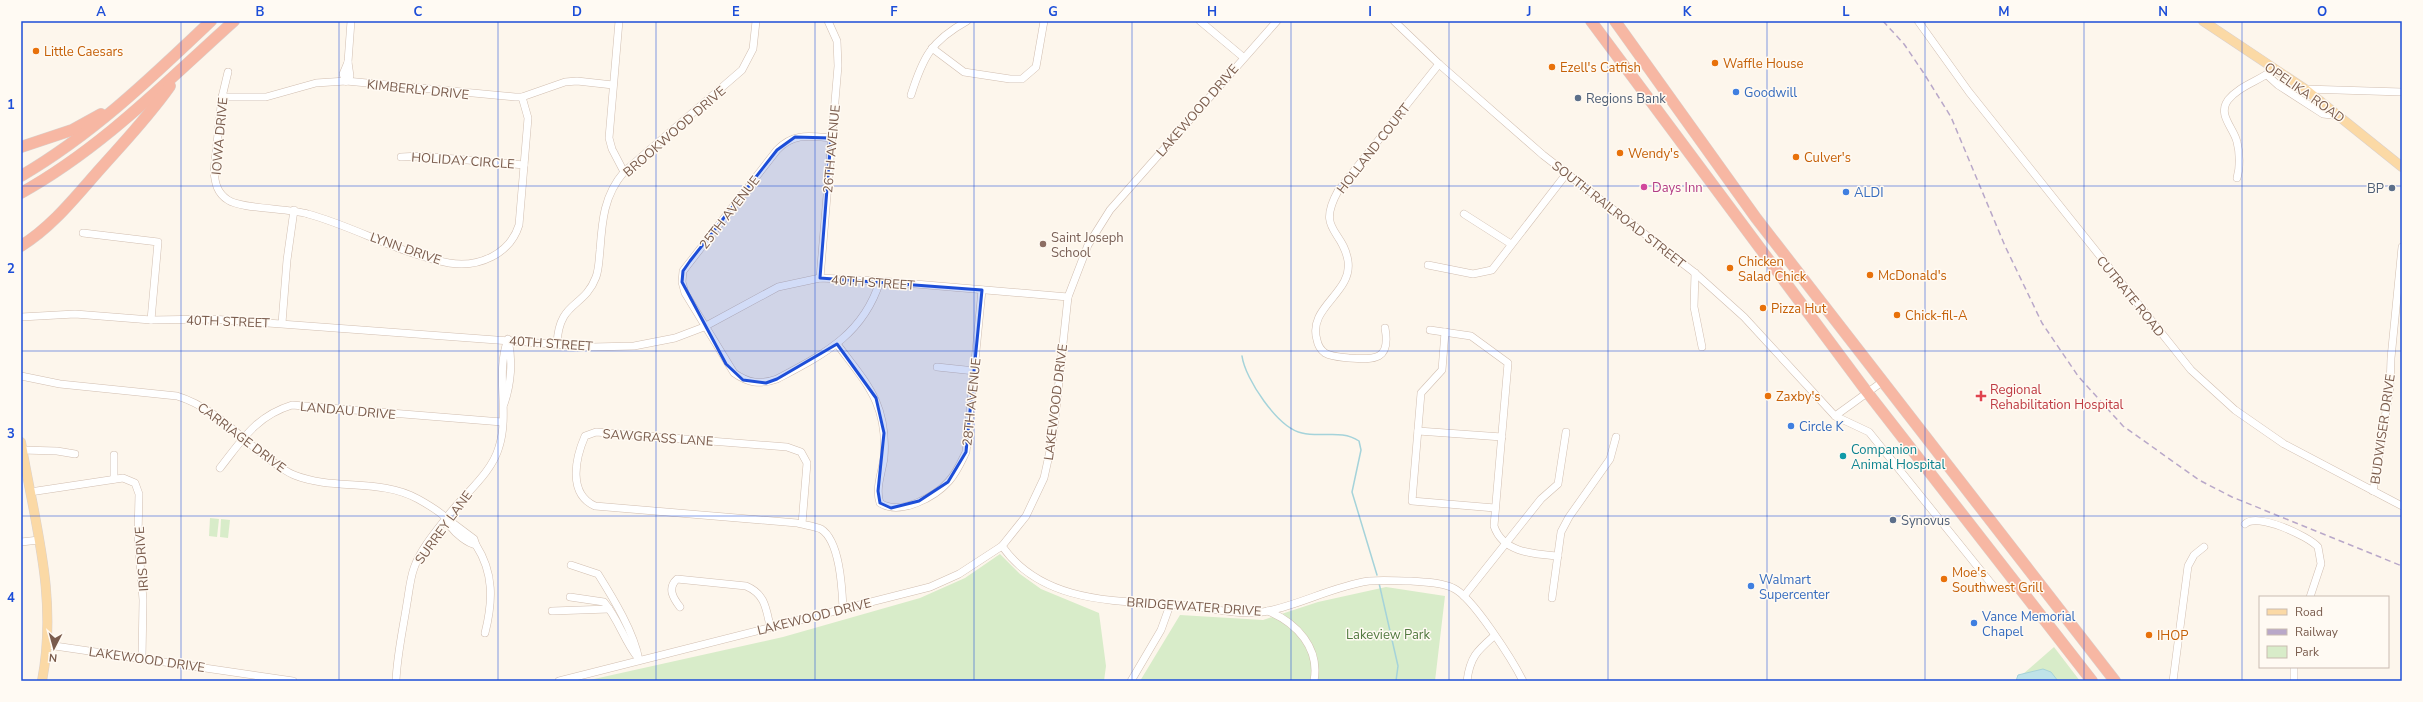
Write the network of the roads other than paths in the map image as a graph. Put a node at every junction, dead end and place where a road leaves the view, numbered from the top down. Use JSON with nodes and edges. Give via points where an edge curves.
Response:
{"nodes":[{"id":1,"x":211,"y":21,"type":"edge"},
{"id":2,"x":234,"y":21,"type":"edge"},
{"id":3,"x":351,"y":21,"type":"edge"},
{"id":4,"x":620,"y":21,"type":"edge"},
{"id":5,"x":756,"y":21,"type":"edge"},
{"id":6,"x":828,"y":21,"type":"edge"},
{"id":7,"x":967,"y":21,"type":"edge"},
{"id":8,"x":1044,"y":21,"type":"edge"},
{"id":9,"x":1200,"y":21,"type":"edge"},
{"id":10,"x":1277,"y":21,"type":"edge"},
{"id":11,"x":1394,"y":21,"type":"edge"},
{"id":12,"x":1591,"y":21,"type":"edge"},
{"id":13,"x":1615,"y":21,"type":"edge"},
{"id":14,"x":1918,"y":21,"type":"edge"},
{"id":15,"x":2203,"y":21,"type":"edge"},
{"id":16,"x":932,"y":48,"type":"junction"},
{"id":17,"x":1243,"y":57,"type":"junction"},
{"id":18,"x":1439,"y":64,"type":"junction"},
{"id":19,"x":184,"y":67,"type":"junction"},
{"id":20,"x":158,"y":71,"type":"junction"},
{"id":21,"x":228,"y":72,"type":"dead end"},
{"id":22,"x":2271,"y":72,"type":"junction"},
{"id":23,"x":346,"y":81,"type":"junction"},
{"id":24,"x":613,"y":85,"type":"junction"},
{"id":25,"x":2305,"y":89,"type":"junction"},
{"id":26,"x":2402,"y":92,"type":"edge"},
{"id":27,"x":911,"y":95,"type":"dead end"},
{"id":28,"x":222,"y":97,"type":"junction"},
{"id":29,"x":522,"y":97,"type":"junction"},
{"id":30,"x":2340,"y":116,"type":"junction"},
{"id":31,"x":831,"y":138,"type":"junction"},
{"id":32,"x":21,"y":147,"type":"edge"},
{"id":33,"x":402,"y":157,"type":"dead end"},
{"id":34,"x":524,"y":165,"type":"junction"},
{"id":35,"x":2402,"y":167,"type":"edge"},
{"id":36,"x":624,"y":172,"type":"junction"},
{"id":37,"x":1567,"y":173,"type":"junction"},
{"id":38,"x":21,"y":176,"type":"edge"},
{"id":39,"x":2236,"y":178,"type":"dead end"},
{"id":40,"x":21,"y":193,"type":"edge"},
{"id":41,"x":294,"y":210,"type":"junction"},
{"id":42,"x":1464,"y":214,"type":"dead end"},
{"id":43,"x":83,"y":233,"type":"dead end"},
{"id":44,"x":1512,"y":244,"type":"junction"},
{"id":45,"x":21,"y":246,"type":"edge"},
{"id":46,"x":2402,"y":247,"type":"edge"},
{"id":47,"x":1428,"y":265,"type":"dead end"},
{"id":48,"x":1695,"y":273,"type":"junction"},
{"id":49,"x":820,"y":278,"type":"junction"},
{"id":50,"x":880,"y":281,"type":"junction"},
{"id":51,"x":982,"y":290,"type":"junction"},
{"id":52,"x":1068,"y":297,"type":"junction"},
{"id":53,"x":21,"y":317,"type":"edge"},
{"id":54,"x":151,"y":320,"type":"junction"},
{"id":55,"x":282,"y":324,"type":"junction"},
{"id":56,"x":704,"y":327,"type":"junction"},
{"id":57,"x":1385,"y":328,"type":"dead end"},
{"id":58,"x":1430,"y":330,"type":"dead end"},
{"id":59,"x":1445,"y":332,"type":"junction"},
{"id":60,"x":508,"y":339,"type":"junction"},
{"id":61,"x":557,"y":344,"type":"junction"},
{"id":62,"x":837,"y":344,"type":"junction"},
{"id":63,"x":1702,"y":347,"type":"dead end"},
{"id":64,"x":937,"y":367,"type":"dead end"},
{"id":65,"x":975,"y":371,"type":"junction"},
{"id":66,"x":21,"y":376,"type":"edge"},
{"id":67,"x":30,"y":379,"type":"junction"},
{"id":68,"x":21,"y":382,"type":"edge"},
{"id":69,"x":1882,"y":382,"type":"junction"},
{"id":70,"x":1867,"y":392,"type":"junction"},
{"id":71,"x":1835,"y":416,"type":"junction"},
{"id":72,"x":502,"y":422,"type":"junction"},
{"id":73,"x":1418,"y":431,"type":"junction"},
{"id":74,"x":1566,"y":432,"type":"dead end"},
{"id":75,"x":1502,"y":437,"type":"junction"},
{"id":76,"x":1616,"y":437,"type":"dead end"},
{"id":77,"x":243,"y":438,"type":"junction"},
{"id":78,"x":22,"y":446,"type":"edge"},
{"id":79,"x":75,"y":454,"type":"dead end"},
{"id":80,"x":114,"y":455,"type":"dead end"},
{"id":81,"x":220,"y":468,"type":"dead end"},
{"id":82,"x":114,"y":479,"type":"junction"},
{"id":83,"x":2373,"y":491,"type":"junction"},
{"id":84,"x":30,"y":492,"type":"junction"},
{"id":85,"x":2402,"y":506,"type":"edge"},
{"id":86,"x":1495,"y":508,"type":"junction"},
{"id":87,"x":446,"y":518,"type":"junction"},
{"id":88,"x":802,"y":524,"type":"junction"},
{"id":89,"x":2245,"y":524,"type":"dead end"},
{"id":90,"x":39,"y":540,"type":"junction"},
{"id":91,"x":21,"y":542,"type":"edge"},
{"id":92,"x":1506,"y":543,"type":"junction"},
{"id":93,"x":1002,"y":546,"type":"junction"},
{"id":94,"x":2204,"y":547,"type":"dead end"},
{"id":95,"x":1558,"y":556,"type":"junction"},
{"id":96,"x":572,"y":565,"type":"dead end"},
{"id":97,"x":1994,"y":587,"type":"dead end"},
{"id":98,"x":1464,"y":596,"type":"junction"},
{"id":99,"x":2310,"y":596,"type":"edge"},
{"id":100,"x":570,"y":597,"type":"dead end"},
{"id":101,"x":1552,"y":598,"type":"dead end"},
{"id":102,"x":1170,"y":605,"type":"junction"},
{"id":103,"x":680,"y":607,"type":"dead end"},
{"id":104,"x":843,"y":608,"type":"junction"},
{"id":105,"x":610,"y":609,"type":"junction"},
{"id":106,"x":552,"y":611,"type":"dead end"},
{"id":107,"x":1268,"y":611,"type":"junction"},
{"id":108,"x":770,"y":626,"type":"junction"},
{"id":109,"x":485,"y":633,"type":"dead end"},
{"id":110,"x":1494,"y":636,"type":"junction"},
{"id":111,"x":48,"y":644,"type":"junction"},
{"id":112,"x":142,"y":658,"type":"junction"},
{"id":113,"x":639,"y":660,"type":"junction"},
{"id":114,"x":2294,"y":668,"type":"edge"},
{"id":115,"x":42,"y":681,"type":"edge"},
{"id":116,"x":294,"y":681,"type":"edge"},
{"id":117,"x":396,"y":681,"type":"edge"},
{"id":118,"x":559,"y":681,"type":"edge"},
{"id":119,"x":1131,"y":681,"type":"edge"},
{"id":120,"x":1314,"y":681,"type":"edge"},
{"id":121,"x":1468,"y":681,"type":"edge"},
{"id":122,"x":1523,"y":681,"type":"edge"},
{"id":123,"x":2092,"y":681,"type":"edge"},
{"id":124,"x":2115,"y":681,"type":"edge"},
{"id":125,"x":2173,"y":681,"type":"edge"},
{"id":126,"x":2294,"y":681,"type":"edge"}],
"edges":[{"from":1,"to":20,"type":"highway"},
{"from":2,"to":19,"type":"highway"},
{"from":3,"to":23,"type":"street","via":[[348,62],[343,74]]},
{"from":4,"to":24,"type":"street"},
{"from":5,"to":36,"type":"street","name":"BROOKWOOD DRIVE","via":[[753,49],[742,70]]},
{"from":6,"to":31,"type":"street","name":"26TH AVENUE","via":[[837,41],[838,54]]},
{"from":7,"to":16,"type":"street"},
{"from":8,"to":16,"type":"street","via":[[1036,67],[1022,79],[964,72]]},
{"from":9,"to":17,"type":"street"},
{"from":10,"to":17,"type":"street","name":"LAKEWOOD DRIVE"},
{"from":11,"to":18,"type":"street","name":"SOUTH RAILROAD STREET"},
{"from":12,"to":70,"type":"highway"},
{"from":13,"to":69,"type":"highway","via":[[1756,218]]},
{"from":14,"to":83,"type":"street","name":"CUTRATE ROAD","via":[[1969,92],[2191,370],[2259,428],[2310,459]]},
{"from":15,"to":22,"type":"main road","name":"OPELIKA ROAD"},
{"from":16,"to":27,"type":"street","via":[[920,66]]},
{"from":17,"to":52,"type":"street","name":"LAKEWOOD DRIVE","via":[[1110,210],[1088,245]]},
{"from":18,"to":37,"type":"street","name":"SOUTH RAILROAD STREET"},
{"from":18,"to":57,"type":"street","name":"HOLLAND COURT","via":[[1338,191],[1328,212],[1330,224],[1346,255],[1348,268],[1339,289],[1317,317],[1318,344],[1330,355],[1371,360],[1384,349]]},
{"from":19,"to":40,"type":"highway","via":[[102,140]]},
{"from":19,"to":45,"type":"highway","via":[[152,112],[73,200],[45,229]]},
{"from":20,"to":32,"type":"highway","via":[[113,106],[72,130]]},
{"from":20,"to":38,"type":"highway","via":[[84,135]]},
{"from":21,"to":28,"type":"street","name":"IOWA DRIVE"},
{"from":22,"to":25,"type":"main road","name":"OPELIKA ROAD"},
{"from":22,"to":30,"type":"street","via":[[2278,85],[2323,114]]},
{"from":22,"to":39,"type":"street","via":[[2237,93],[2225,105],[2225,116],[2238,143],[2239,166]]},
{"from":23,"to":28,"type":"street","name":"KIMBERLY DRIVE","via":[[316,83],[266,97]]},
{"from":23,"to":29,"type":"street","name":"KIMBERLY DRIVE"},
{"from":24,"to":29,"type":"street","name":"KIMBERLY DRIVE","via":[[565,82]]},
{"from":24,"to":36,"type":"street","via":[[609,138]]},
{"from":25,"to":26,"type":"street"},
{"from":25,"to":30,"type":"main road","name":"OPELIKA ROAD"},
{"from":28,"to":41,"type":"street","name":"IOWA DRIVE","via":[[214,171],[215,183],[220,193],[229,201],[240,205]]},
{"from":29,"to":34,"type":"street","name":"LYNN DRIVE","via":[[528,118]]},
{"from":30,"to":35,"type":"main road","name":"OPELIKA ROAD"},
{"from":31,"to":49,"type":"street","name":"26TH AVENUE"},
{"from":31,"to":56,"type":"street","name":"25TH AVENUE","via":[[807,135],[785,142],[683,270],[685,294]]},
{"from":33,"to":34,"type":"street","name":"HOLIDAY CIRCLE","via":[[420,156]]},
{"from":34,"to":41,"type":"street","name":"LYNN DRIVE","via":[[516,236],[510,246],[495,256],[478,261],[461,264],[438,260]]},
{"from":36,"to":61,"type":"street","name":"BROOKWOOD DRIVE","via":[[615,183],[604,211],[597,276],[586,295],[566,312],[559,326]]},
{"from":37,"to":44,"type":"street"},
{"from":37,"to":48,"type":"street","name":"SOUTH RAILROAD STREET"},
{"from":41,"to":55,"type":"street"},
{"from":42,"to":44,"type":"street"},
{"from":43,"to":54,"type":"street","via":[[158,242]]},
{"from":44,"to":47,"type":"street","via":[[1492,270],[1485,273],[1455,272]]},
{"from":46,"to":83,"type":"street","name":"BUDWISER DRIVE","via":[[2390,387]]},
{"from":48,"to":63,"type":"street","via":[[1694,307]]},
{"from":48,"to":71,"type":"street","name":"SOUTH RAILROAD STREET","via":[[1744,317]]},
{"from":49,"to":50,"type":"street","name":"40TH STREET"},
{"from":49,"to":56,"type":"street","name":"40TH STREET","via":[[778,287]]},
{"from":50,"to":51,"type":"street","name":"40TH STREET"},
{"from":50,"to":62,"type":"street","name":"25TH AVENUE","via":[[865,315]]},
{"from":51,"to":52,"type":"street","name":"40TH STREET"},
{"from":51,"to":65,"type":"street","name":"28TH AVENUE"},
{"from":52,"to":93,"type":"street","name":"LAKEWOOD DRIVE","via":[[1053,437],[1044,478],[1026,516]]},
{"from":53,"to":54,"type":"street","name":"40TH STREET","via":[[75,314]]},
{"from":54,"to":55,"type":"street","name":"40TH STREET","via":[[212,319]]},
{"from":55,"to":60,"type":"street","name":"40TH STREET"},
{"from":56,"to":61,"type":"street","name":"40TH STREET","via":[[675,338],[634,346],[592,347]]},
{"from":56,"to":62,"type":"street","name":"25TH AVENUE","via":[[734,373],[743,380],[754,383],[777,380]]},
{"from":58,"to":59,"type":"street"},
{"from":59,"to":73,"type":"street","via":[[1442,370],[1421,393]]},
{"from":59,"to":75,"type":"street","via":[[1476,338],[1508,363]]},
{"from":60,"to":61,"type":"street","name":"40TH STREET"},
{"from":60,"to":72,"type":"street","name":"SURREY LANE","via":[[503,351]]},
{"from":62,"to":65,"type":"street","name":"28TH AVENUE","via":[[870,388],[882,415],[884,451],[878,491],[880,503],[891,508],[919,501],[948,482],[959,468],[966,452],[969,434]]},
{"from":64,"to":65,"type":"street"},
{"from":66,"to":67,"type":"street","name":"CARRIAGE DRIVE"},
{"from":67,"to":68,"type":"street","name":"CARRIAGE DRIVE"},
{"from":67,"to":77,"type":"street","name":"CARRIAGE DRIVE","via":[[176,396],[193,401],[208,410]]},
{"from":69,"to":70,"type":"street"},
{"from":69,"to":124,"type":"highway"},
{"from":70,"to":71,"type":"street"},
{"from":70,"to":123,"type":"highway"},
{"from":71,"to":97,"type":"street","name":"SOUTH RAILROAD STREET","via":[[1868,432],[1880,444]]},
{"from":72,"to":77,"type":"street","name":"LANDAU DRIVE","via":[[292,405],[275,410]]},
{"from":72,"to":87,"type":"street","name":"SURREY LANE","via":[[500,446],[495,458]]},
{"from":73,"to":75,"type":"street"},
{"from":73,"to":86,"type":"street","via":[[1412,500]]},
{"from":74,"to":92,"type":"street","via":[[1558,484],[1541,499]]},
{"from":75,"to":86,"type":"street"},
{"from":76,"to":95,"type":"street","via":[[1610,459],[1561,532]]},
{"from":77,"to":81,"type":"street","name":"LANDAU DRIVE"},
{"from":77,"to":87,"type":"street","name":"CARRIAGE DRIVE","via":[[293,475],[311,480],[369,485],[403,492]]},
{"from":78,"to":79,"type":"street"},
{"from":78,"to":84,"type":"main road"},
{"from":80,"to":82,"type":"street"},
{"from":82,"to":84,"type":"street"},
{"from":82,"to":112,"type":"street","name":"IRIS DRIVE","via":[[135,483],[140,494],[138,542],[143,600]]},
{"from":83,"to":85,"type":"street","name":"CUTRATE ROAD"},
{"from":84,"to":90,"type":"main road"},
{"from":86,"to":92,"type":"street","via":[[1496,532]]},
{"from":87,"to":109,"type":"street","name":"CARRIAGE DRIVE","via":[[449,525],[469,543],[476,545],[490,571],[491,590]]},
{"from":87,"to":117,"type":"street","name":"SURREY LANE","via":[[414,567],[397,660]]},
{"from":88,"to":88,"type":"street","name":"SAWGRASS LANE","via":[[595,506],[582,498],[578,489],[576,479],[580,447],[585,436],[596,432],[787,447],[801,452],[807,463]]},
{"from":88,"to":104,"type":"street","name":"SAWGRASS LANE","via":[[822,530],[833,544],[841,578]]},
{"from":89,"to":99,"type":"street","via":[[2249,520],[2260,521],[2314,543],[2321,558]]},
{"from":90,"to":91,"type":"street"},
{"from":90,"to":111,"type":"main road","via":[[47,584]]},
{"from":92,"to":95,"type":"street","via":[[1516,550]]},
{"from":92,"to":98,"type":"street"},
{"from":93,"to":102,"type":"street","name":"BRIDGEWATER DRIVE","via":[[1017,565],[1048,583],[1080,597]]},
{"from":93,"to":104,"type":"street","name":"LAKEWOOD DRIVE","via":[[959,574],[930,587]]},
{"from":94,"to":125,"type":"street","via":[[2194,555],[2188,566]]},
{"from":95,"to":101,"type":"street"},
{"from":96,"to":113,"type":"street","via":[[598,574],[637,647]]},
{"from":98,"to":107,"type":"street","name":"BRIDGEWATER DRIVE","via":[[1452,587],[1422,582],[1369,581]]},
{"from":98,"to":110,"type":"street","name":"BRIDGEWATER DRIVE"},
{"from":100,"to":105,"type":"street","via":[[604,602]]},
{"from":102,"to":107,"type":"street","name":"BRIDGEWATER DRIVE"},
{"from":102,"to":119,"type":"street","via":[[1160,630]]},
{"from":103,"to":108,"type":"street","via":[[673,598],[671,588],[677,579],[746,586],[764,599]]},
{"from":104,"to":108,"type":"street","name":"LAKEWOOD DRIVE"},
{"from":105,"to":106,"type":"street"},
{"from":105,"to":113,"type":"street"},
{"from":107,"to":120,"type":"street","via":[[1283,617],[1309,644],[1314,660]]},
{"from":108,"to":113,"type":"street","name":"LAKEWOOD DRIVE"},
{"from":110,"to":121,"type":"street","via":[[1475,653]]},
{"from":110,"to":122,"type":"street","name":"BRIDGEWATER DRIVE"},
{"from":111,"to":112,"type":"street","name":"LAKEWOOD DRIVE"},
{"from":111,"to":115,"type":"main road"},
{"from":112,"to":116,"type":"street","name":"LAKEWOOD DRIVE"},
{"from":113,"to":118,"type":"street","name":"LAKEWOOD DRIVE"},
{"from":114,"to":126,"type":"street"}]}
